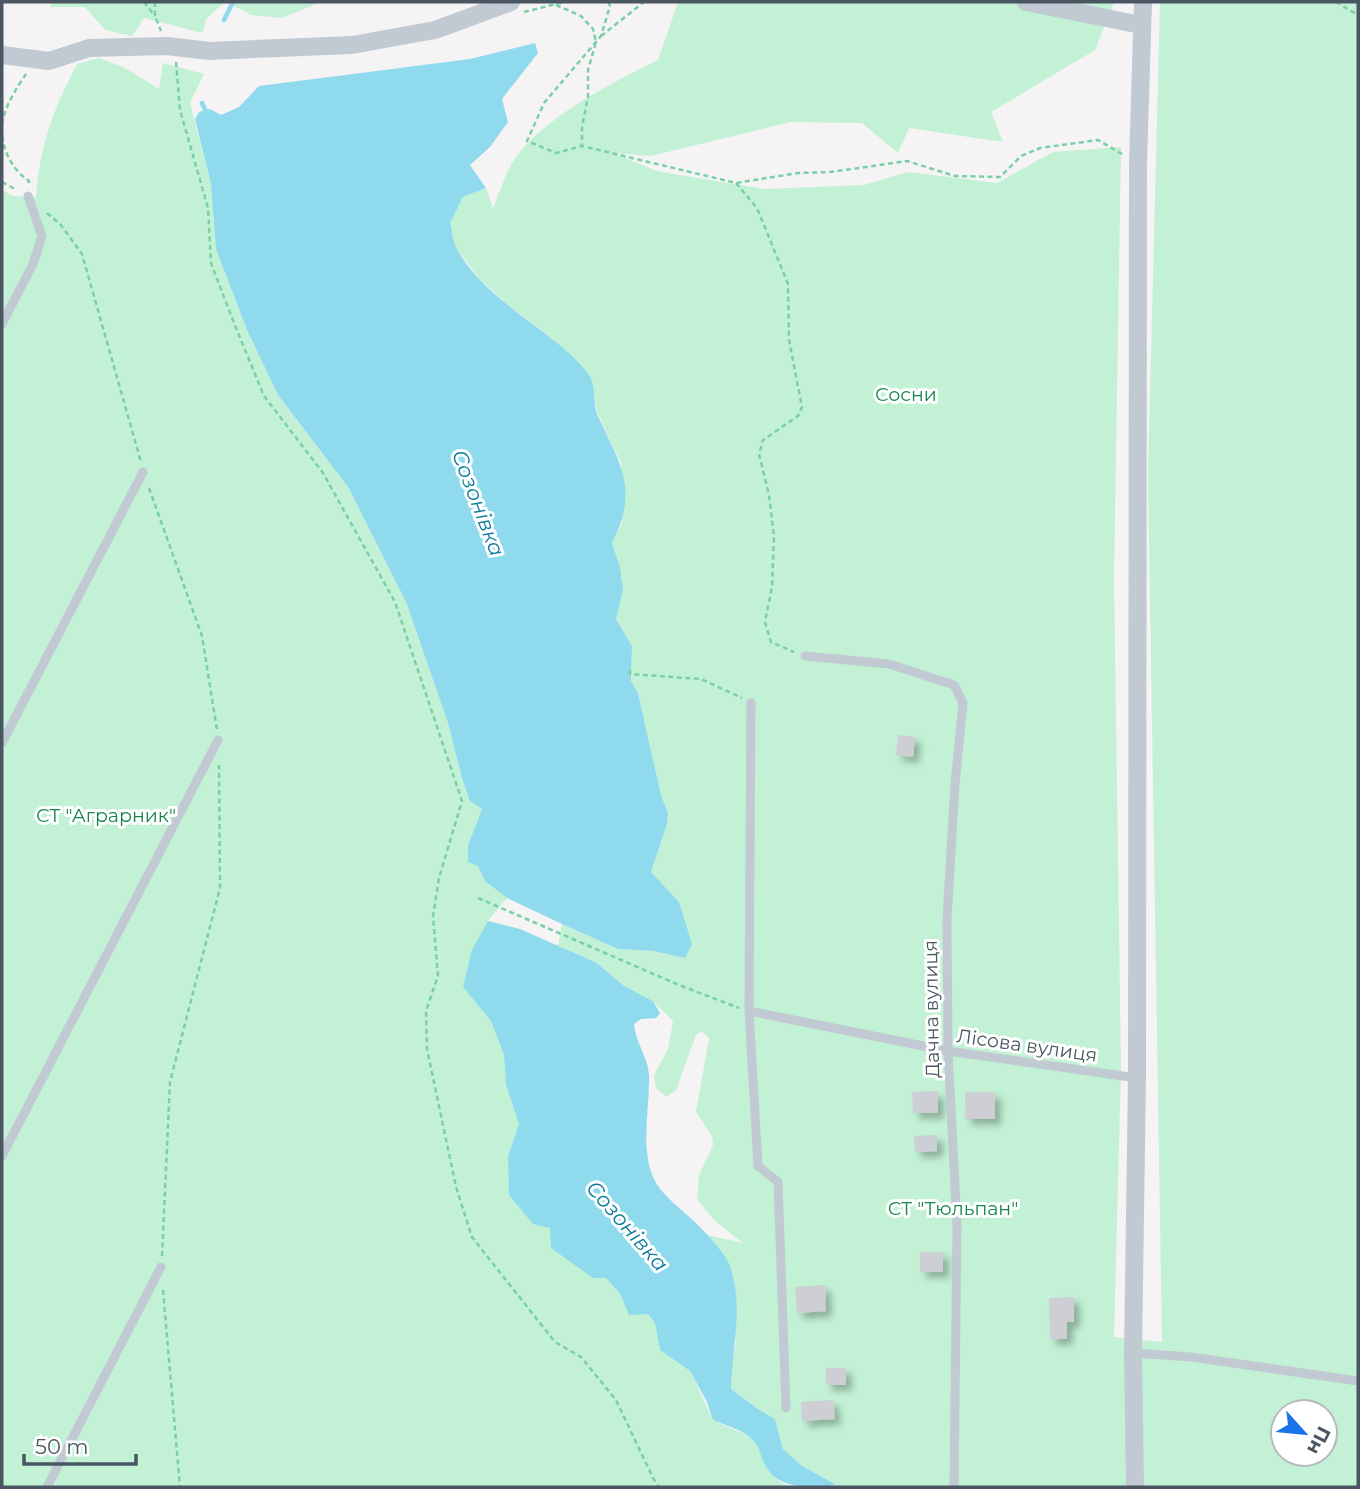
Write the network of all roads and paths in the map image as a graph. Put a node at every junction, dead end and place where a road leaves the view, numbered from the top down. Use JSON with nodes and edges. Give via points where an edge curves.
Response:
{"nodes":[{"id":1,"x":144,"y":2,"type":"edge"},
{"id":2,"x":155,"y":2,"type":"edge"},
{"id":3,"x":512,"y":2,"type":"edge"},
{"id":4,"x":613,"y":2,"type":"edge"},
{"id":5,"x":644,"y":2,"type":"edge"},
{"id":6,"x":1026,"y":2,"type":"edge"},
{"id":7,"x":1143,"y":2,"type":"edge"},
{"id":8,"x":1336,"y":2,"type":"edge"},
{"id":9,"x":609,"y":4,"type":"edge"},
{"id":10,"x":556,"y":5,"type":"dead end"},
{"id":11,"x":1358,"y":15,"type":"edge"},
{"id":12,"x":155,"y":16,"type":"junction"},
{"id":13,"x":1141,"y":25,"type":"junction"},
{"id":14,"x":601,"y":36,"type":"junction"},
{"id":15,"x":596,"y":42,"type":"junction"},
{"id":16,"x":167,"y":46,"type":"junction"},
{"id":17,"x":2,"y":55,"type":"edge"},
{"id":18,"x":35,"y":59,"type":"junction"},
{"id":19,"x":2,"y":108,"type":"edge"},
{"id":20,"x":2,"y":122,"type":"edge"},
{"id":21,"x":582,"y":146,"type":"junction"},
{"id":22,"x":1138,"y":163,"type":"junction"},
{"id":23,"x":2,"y":182,"type":"edge"},
{"id":24,"x":736,"y":183,"type":"junction"},
{"id":25,"x":28,"y":196,"type":"junction"},
{"id":26,"x":2,"y":324,"type":"edge"},
{"id":27,"x":143,"y":472,"type":"junction"},
{"id":28,"x":805,"y":656,"type":"joint"},
{"id":29,"x":630,"y":670,"type":"dead end"},
{"id":30,"x":751,"y":703,"type":"joint"},
{"id":31,"x":218,"y":740,"type":"junction"},
{"id":32,"x":2,"y":744,"type":"edge"},
{"id":33,"x":478,"y":898,"type":"dead end"},
{"id":34,"x":748,"y":1011,"type":"junction"},
{"id":35,"x":948,"y":1051,"type":"junction"},
{"id":36,"x":1137,"y":1079,"type":"junction"},
{"id":37,"x":2,"y":1156,"type":"edge"},
{"id":38,"x":162,"y":1267,"type":"junction"},
{"id":39,"x":1133,"y":1353,"type":"junction"},
{"id":40,"x":1358,"y":1381,"type":"edge"},
{"id":41,"x":786,"y":1408,"type":"dead end"},
{"id":42,"x":47,"y":1487,"type":"edge"},
{"id":43,"x":180,"y":1487,"type":"edge"},
{"id":44,"x":659,"y":1487,"type":"edge"},
{"id":45,"x":954,"y":1487,"type":"edge"},
{"id":46,"x":1135,"y":1487,"type":"edge"}],
"edges":[{"from":1,"to":12,"type":"path"},
{"from":2,"to":12,"type":"path"},
{"from":3,"to":16,"type":"street","via":[[435,30],[352,45],[208,51]]},
{"from":4,"to":9,"type":"path"},
{"from":5,"to":14,"type":"path"},
{"from":6,"to":13,"type":"street"},
{"from":7,"to":13,"type":"street"},
{"from":8,"to":11,"type":"path"},
{"from":9,"to":14,"type":"path"},
{"from":10,"to":15,"type":"path","via":[[581,16],[593,29]]},
{"from":12,"to":16,"type":"path"},
{"from":13,"to":22,"type":"street"},
{"from":14,"to":15,"type":"path"},
{"from":15,"to":21,"type":"path","via":[[588,69]]},
{"from":15,"to":21,"type":"path","via":[[544,103],[527,141],[556,153]]},
{"from":16,"to":18,"type":"street","via":[[89,48],[49,61]]},
{"from":16,"to":44,"type":"path","via":[[178,65],[180,110],[208,208],[211,263],[234,323],[264,396],[323,473],[395,602],[463,801],[439,878],[433,916],[438,976],[426,1011],[427,1049],[456,1187],[472,1237],[555,1342],[581,1357],[616,1400]]},
{"from":17,"to":18,"type":"street"},
{"from":18,"to":20,"type":"path"},
{"from":19,"to":20,"type":"path"},
{"from":20,"to":25,"type":"path","via":[[4,148],[16,173],[29,181]]},
{"from":21,"to":24,"type":"path"},
{"from":22,"to":24,"type":"path","via":[[1098,140],[1040,148],[1021,156],[1000,177],[955,176],[907,161]]},
{"from":22,"to":36,"type":"street"},
{"from":23,"to":25,"type":"path"},
{"from":24,"to":28,"type":"path","via":[[757,208],[788,284],[789,340],[802,407],[797,416],[763,440],[759,454],[774,537],[765,622],[771,642]]},
{"from":25,"to":26,"type":"lane","via":[[42,236]]},
{"from":25,"to":27,"type":"path","via":[[60,224],[82,254]]},
{"from":27,"to":31,"type":"path","via":[[202,636]]},
{"from":27,"to":32,"type":"lane"},
{"from":28,"to":35,"type":"lane","name":"Дачна вулиця","via":[[889,664],[954,685],[963,703],[947,919]]},
{"from":29,"to":30,"type":"path","via":[[630,674],[701,679]]},
{"from":30,"to":34,"type":"lane"},
{"from":31,"to":37,"type":"lane"},
{"from":31,"to":38,"type":"path","via":[[220,888],[170,1082]]},
{"from":33,"to":34,"type":"path"},
{"from":34,"to":35,"type":"lane","name":"Лісова вулиця"},
{"from":34,"to":41,"type":"lane","via":[[758,1166],[778,1182]]},
{"from":35,"to":36,"type":"lane","name":"Лісова вулиця"},
{"from":35,"to":45,"type":"lane","name":"Дачна вулиця","via":[[957,1226]]},
{"from":36,"to":39,"type":"street"},
{"from":38,"to":42,"type":"lane"},
{"from":38,"to":43,"type":"path"},
{"from":39,"to":40,"type":"lane"},
{"from":39,"to":46,"type":"street"}]}
